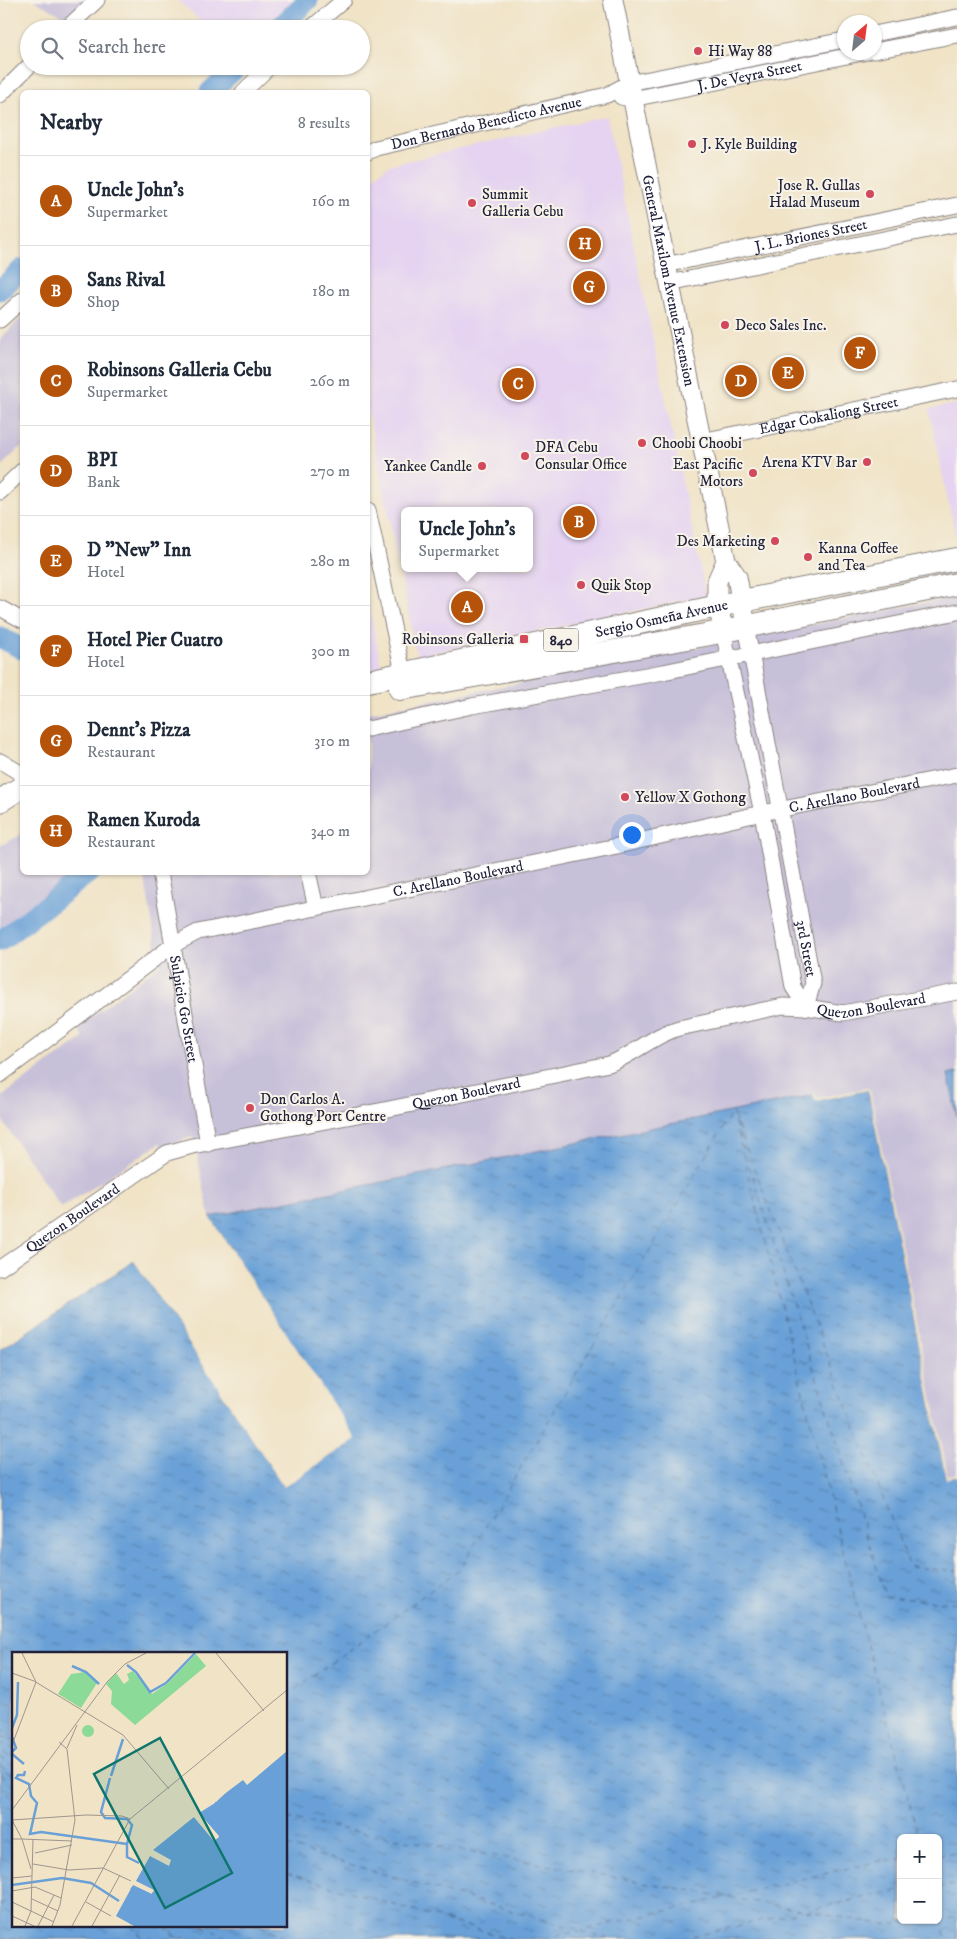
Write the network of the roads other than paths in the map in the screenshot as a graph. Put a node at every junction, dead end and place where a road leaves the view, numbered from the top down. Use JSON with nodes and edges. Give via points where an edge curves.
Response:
{"nodes":[{"id":1,"x":97,"y":0,"type":"edge"},
{"id":2,"x":344,"y":0,"type":"edge"},
{"id":3,"x":612,"y":0,"type":"edge"},
{"id":4,"x":957,"y":17,"type":"edge"},
{"id":5,"x":76,"y":20,"type":"edge"},
{"id":6,"x":321,"y":20,"type":"edge"},
{"id":7,"x":936,"y":21,"type":"junction"},
{"id":8,"x":882,"y":32,"type":"edge"},
{"id":9,"x":957,"y":34,"type":"edge"},
{"id":10,"x":939,"y":38,"type":"junction"},
{"id":11,"x":837,"y":42,"type":"edge"},
{"id":12,"x":882,"y":49,"type":"edge"},
{"id":13,"x":837,"y":57,"type":"edge"},
{"id":14,"x":20,"y":75,"type":"edge"},
{"id":15,"x":261,"y":75,"type":"edge"},
{"id":16,"x":245,"y":90,"type":"edge"},
{"id":17,"x":631,"y":91,"type":"junction"},
{"id":18,"x":0,"y":95,"type":"edge"},
{"id":19,"x":370,"y":151,"type":"edge"},
{"id":20,"x":957,"y":204,"type":"edge"},
{"id":21,"x":924,"y":212,"type":"junction"},
{"id":22,"x":957,"y":224,"type":"edge"},
{"id":23,"x":928,"y":230,"type":"junction"},
{"id":24,"x":667,"y":274,"type":"junction"},
{"id":25,"x":20,"y":302,"type":"edge"},
{"id":26,"x":0,"y":320,"type":"edge"},
{"id":27,"x":957,"y":390,"type":"edge"},
{"id":28,"x":701,"y":441,"type":"junction"},
{"id":29,"x":20,"y":473,"type":"edge"},
{"id":30,"x":0,"y":492,"type":"edge"},
{"id":31,"x":370,"y":519,"type":"edge"},
{"id":32,"x":957,"y":560,"type":"edge"},
{"id":33,"x":726,"y":561,"type":"junction"},
{"id":34,"x":957,"y":584,"type":"edge"},
{"id":35,"x":742,"y":601,"type":"junction"},
{"id":36,"x":719,"y":606,"type":"junction"},
{"id":37,"x":0,"y":608,"type":"edge"},
{"id":38,"x":957,"y":612,"type":"edge"},
{"id":39,"x":20,"y":619,"type":"edge"},
{"id":40,"x":746,"y":626,"type":"junction"},
{"id":41,"x":723,"y":631,"type":"junction"},
{"id":42,"x":751,"y":654,"type":"junction"},
{"id":43,"x":728,"y":658,"type":"junction"},
{"id":44,"x":370,"y":681,"type":"edge"},
{"id":45,"x":405,"y":681,"type":"junction"},
{"id":46,"x":370,"y":695,"type":"edge"},
{"id":47,"x":370,"y":729,"type":"edge"},
{"id":48,"x":0,"y":761,"type":"edge"},
{"id":49,"x":20,"y":773,"type":"edge"},
{"id":50,"x":957,"y":775,"type":"edge"},
{"id":51,"x":20,"y":788,"type":"edge"},
{"id":52,"x":0,"y":801,"type":"edge"},
{"id":53,"x":20,"y":805,"type":"edge"},
{"id":54,"x":780,"y":810,"type":"junction"},
{"id":55,"x":762,"y":813,"type":"junction"},
{"id":56,"x":0,"y":817,"type":"edge"},
{"id":57,"x":161,"y":875,"type":"edge"},
{"id":58,"x":309,"y":875,"type":"edge"},
{"id":59,"x":316,"y":908,"type":"junction"},
{"id":60,"x":173,"y":945,"type":"junction"},
{"id":61,"x":957,"y":992,"type":"edge"},
{"id":62,"x":806,"y":1008,"type":"junction"},
{"id":63,"x":0,"y":1075,"type":"edge"},
{"id":64,"x":208,"y":1144,"type":"junction"},
{"id":65,"x":0,"y":1268,"type":"edge"}],
"edges":[{"from":1,"to":5,"type":"street"},
{"from":2,"to":6,"type":"street"},
{"from":3,"to":17,"type":"main road","name":"General Maxilom Avenue Extension"},
{"from":4,"to":7,"type":"street"},
{"from":7,"to":8,"type":"street"},
{"from":7,"to":10,"type":"street"},
{"from":9,"to":10,"type":"street"},
{"from":10,"to":12,"type":"street"},
{"from":11,"to":17,"type":"street","name":"J. De Veyra Street"},
{"from":13,"to":17,"type":"street","name":"J. De Veyra Street"},
{"from":14,"to":18,"type":"street"},
{"from":15,"to":16,"type":"street"},
{"from":17,"to":19,"type":"street","name":"Don Bernardo Benedicto Avenue"},
{"from":17,"to":24,"type":"main road","name":"General Maxilom Avenue Extension"},
{"from":20,"to":21,"type":"street","name":"J. L. Briones Street"},
{"from":21,"to":23,"type":"street"},
{"from":21,"to":24,"type":"street","name":"J. L. Briones Street"},
{"from":22,"to":23,"type":"street","name":"J. L. Briones Street"},
{"from":23,"to":24,"type":"street","name":"J. L. Briones Street"},
{"from":24,"to":28,"type":"main road","name":"General Maxilom Avenue Extension"},
{"from":25,"to":26,"type":"street"},
{"from":27,"to":28,"type":"street","name":"Edgar Cokaliong Street"},
{"from":28,"to":33,"type":"main road","name":"General Maxilom Avenue Extension"},
{"from":29,"to":30,"type":"street"},
{"from":31,"to":45,"type":"street"},
{"from":32,"to":35,"type":"highway","name":"Sergio Osmeña Avenue","number":"840"},
{"from":33,"to":35,"type":"main road","name":"General Maxilom Avenue Extension","via":[[737,577]]},
{"from":33,"to":36,"type":"main road","via":[[717,581]]},
{"from":34,"to":40,"type":"highway","name":"Sergio Osmeña Avenue","number":"840"},
{"from":35,"to":36,"type":"highway","name":"Sergio Osmeña Avenue","number":"840"},
{"from":35,"to":40,"type":"main road","name":"General Maxilom Avenue Extension"},
{"from":36,"to":41,"type":"main road"},
{"from":36,"to":45,"type":"highway","name":"Sergio Osmeña Avenue","number":"840"},
{"from":37,"to":39,"type":"street"},
{"from":38,"to":42,"type":"street"},
{"from":40,"to":41,"type":"highway","name":"Sergio Osmeña Avenue","number":"840"},
{"from":40,"to":42,"type":"street","name":"3rd Street"},
{"from":41,"to":43,"type":"street","name":"3rd Street"},
{"from":41,"to":45,"type":"highway","name":"Sergio Osmeña Avenue","number":"840"},
{"from":42,"to":43,"type":"street"},
{"from":42,"to":54,"type":"street","name":"3rd Street"},
{"from":43,"to":47,"type":"street"},
{"from":43,"to":55,"type":"street","name":"3rd Street"},
{"from":44,"to":45,"type":"highway","name":"Sergio Osmeña Avenue","number":"840"},
{"from":45,"to":46,"type":"highway","name":"Sergio Osmeña Avenue","number":"840"},
{"from":48,"to":49,"type":"street"},
{"from":50,"to":54,"type":"street","name":"C. Arellano Boulevard"},
{"from":51,"to":52,"type":"highway"},
{"from":53,"to":56,"type":"highway"},
{"from":54,"to":55,"type":"street","name":"C. Arellano Boulevard"},
{"from":54,"to":62,"type":"street","name":"3rd Street","via":[[813,983]]},
{"from":55,"to":59,"type":"street","name":"C. Arellano Boulevard"},
{"from":55,"to":62,"type":"street","name":"3rd Street","via":[[793,988]]},
{"from":57,"to":60,"type":"street","name":"Sulpicio Go Street"},
{"from":58,"to":59,"type":"street"},
{"from":59,"to":60,"type":"street","name":"C. Arellano Boulevard","via":[[198,932]]},
{"from":60,"to":63,"type":"street","name":"C. Arellano Boulevard"},
{"from":60,"to":64,"type":"street","name":"Sulpicio Go Street"},
{"from":61,"to":62,"type":"street","name":"Quezon Boulevard","via":[[843,1013]]},
{"from":62,"to":64,"type":"street","name":"Quezon Boulevard","via":[[783,1006],[668,1031],[609,1064]]},
{"from":64,"to":65,"type":"street","name":"Quezon Boulevard","via":[[167,1153]]}]}
